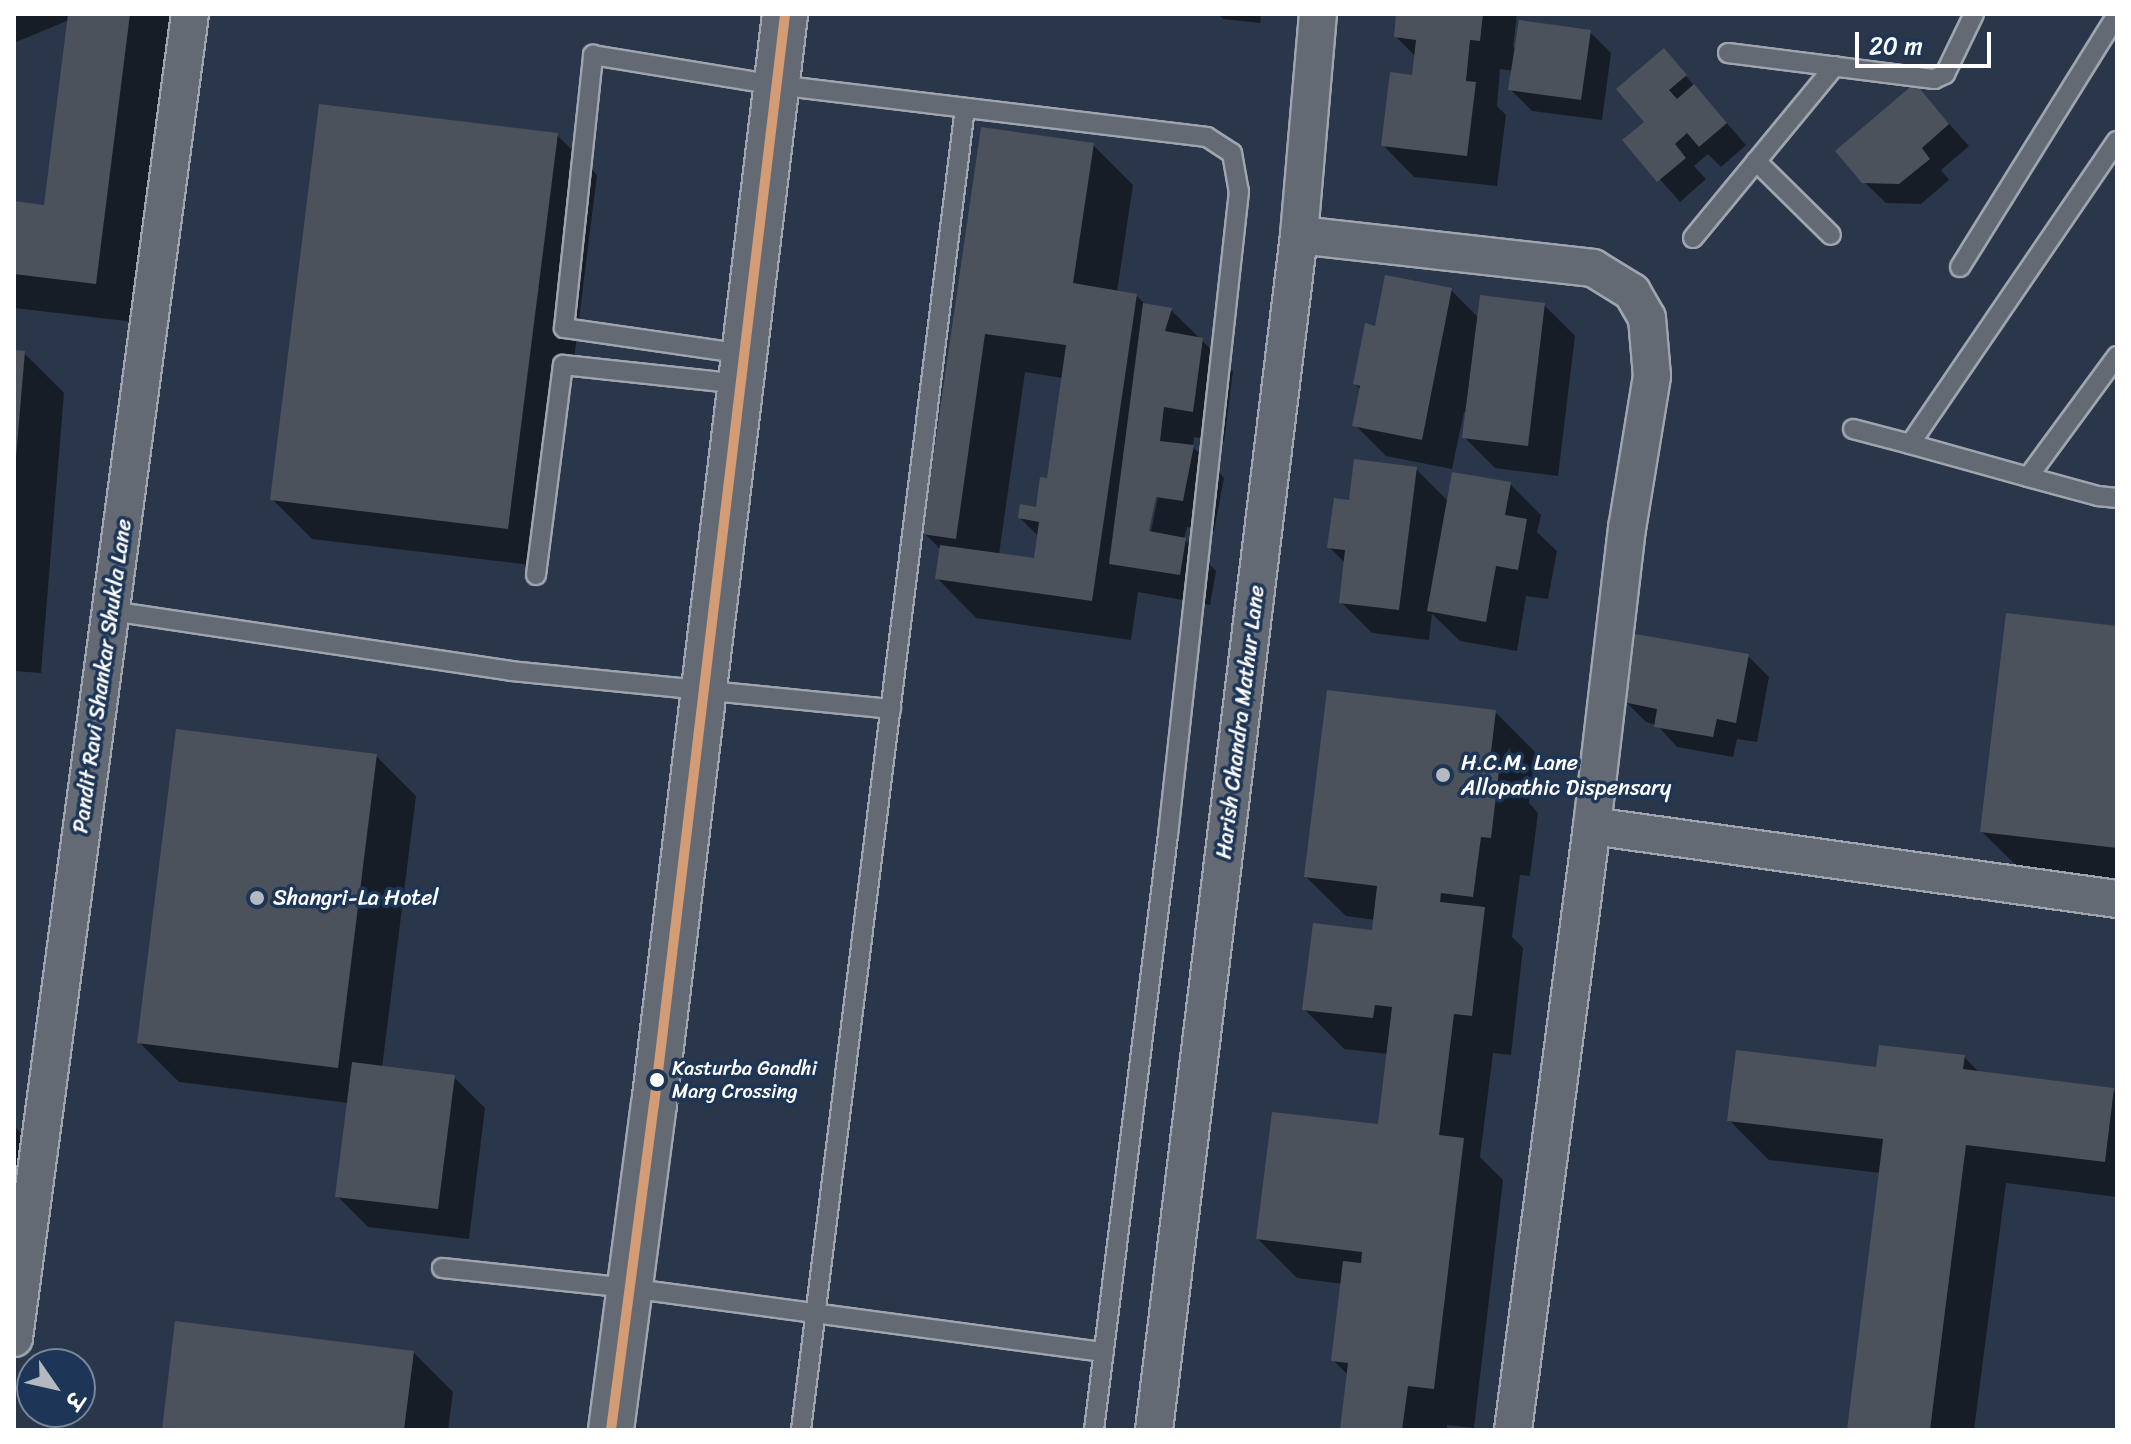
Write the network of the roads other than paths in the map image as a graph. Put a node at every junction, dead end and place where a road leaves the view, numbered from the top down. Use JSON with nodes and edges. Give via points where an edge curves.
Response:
{"nodes":[{"id":1,"x":190,"y":14,"type":"edge"},
{"id":2,"x":785,"y":14,"type":"edge"},
{"id":3,"x":1318,"y":14,"type":"edge"},
{"id":4,"x":1974,"y":14,"type":"edge"},
{"id":5,"x":2117,"y":15,"type":"edge"},
{"id":6,"x":1728,"y":53,"type":"dead end"},
{"id":7,"x":1835,"y":66,"type":"junction"},
{"id":8,"x":777,"y":85,"type":"junction"},
{"id":9,"x":965,"y":108,"type":"junction"},
{"id":10,"x":2117,"y":141,"type":"edge"},
{"id":11,"x":1756,"y":161,"type":"junction"},
{"id":12,"x":1299,"y":235,"type":"junction"},
{"id":13,"x":1831,"y":235,"type":"dead end"},
{"id":14,"x":1693,"y":238,"type":"dead end"},
{"id":15,"x":1960,"y":267,"type":"dead end"},
{"id":16,"x":2117,"y":356,"type":"edge"},
{"id":17,"x":743,"y":369,"type":"junction"},
{"id":18,"x":1853,"y":429,"type":"dead end"},
{"id":19,"x":1910,"y":444,"type":"junction"},
{"id":20,"x":2028,"y":477,"type":"junction"},
{"id":21,"x":2117,"y":498,"type":"edge"},
{"id":22,"x":536,"y":575,"type":"dead end"},
{"id":23,"x":111,"y":611,"type":"junction"},
{"id":24,"x":703,"y":692,"type":"junction"},
{"id":25,"x":891,"y":709,"type":"junction"},
{"id":26,"x":1592,"y":826,"type":"junction"},
{"id":27,"x":2117,"y":899,"type":"edge"},
{"id":28,"x":442,"y":1268,"type":"dead end"},
{"id":29,"x":629,"y":1288,"type":"junction"},
{"id":30,"x":816,"y":1313,"type":"junction"},
{"id":31,"x":14,"y":1338,"type":"edge"},
{"id":32,"x":1104,"y":1352,"type":"junction"},
{"id":33,"x":611,"y":1430,"type":"edge"},
{"id":34,"x":801,"y":1430,"type":"edge"},
{"id":35,"x":1094,"y":1430,"type":"edge"},
{"id":36,"x":1154,"y":1430,"type":"edge"},
{"id":37,"x":1513,"y":1430,"type":"edge"}],
"edges":[{"from":1,"to":23,"type":"street","name":"Pandit Ravi Shankar Shukla Lane"},
{"from":2,"to":8,"type":"main road"},
{"from":3,"to":12,"type":"street","name":"Harish Chandra Mathur Lane"},
{"from":4,"to":7,"type":"lane","via":[[1945,74],[1934,79]]},
{"from":5,"to":15,"type":"lane"},
{"from":6,"to":7,"type":"lane"},
{"from":7,"to":11,"type":"lane"},
{"from":8,"to":9,"type":"lane"},
{"from":8,"to":17,"type":"main road"},
{"from":8,"to":17,"type":"lane","via":[[593,55],[564,328]]},
{"from":9,"to":25,"type":"lane"},
{"from":9,"to":32,"type":"lane","via":[[1207,137],[1232,153],[1239,191]]},
{"from":10,"to":19,"type":"lane"},
{"from":11,"to":13,"type":"lane"},
{"from":11,"to":14,"type":"lane"},
{"from":12,"to":26,"type":"street","via":[[1593,268],[1632,292],[1647,318],[1652,376],[1627,528]]},
{"from":12,"to":36,"type":"street","name":"Harish Chandra Mathur Lane"},
{"from":16,"to":20,"type":"lane"},
{"from":17,"to":22,"type":"lane","via":[[563,365]]},
{"from":17,"to":24,"type":"main road"},
{"from":18,"to":19,"type":"lane"},
{"from":19,"to":20,"type":"lane"},
{"from":20,"to":21,"type":"lane"},
{"from":23,"to":24,"type":"lane","via":[[511,671]]},
{"from":23,"to":31,"type":"street","name":"Pandit Ravi Shankar Shukla Lane"},
{"from":24,"to":25,"type":"lane"},
{"from":24,"to":29,"type":"main road"},
{"from":25,"to":30,"type":"lane"},
{"from":26,"to":27,"type":"street"},
{"from":26,"to":37,"type":"street"},
{"from":28,"to":29,"type":"lane"},
{"from":29,"to":30,"type":"lane"},
{"from":29,"to":33,"type":"main road"},
{"from":30,"to":32,"type":"lane"},
{"from":30,"to":34,"type":"lane"},
{"from":32,"to":35,"type":"lane"}]}
